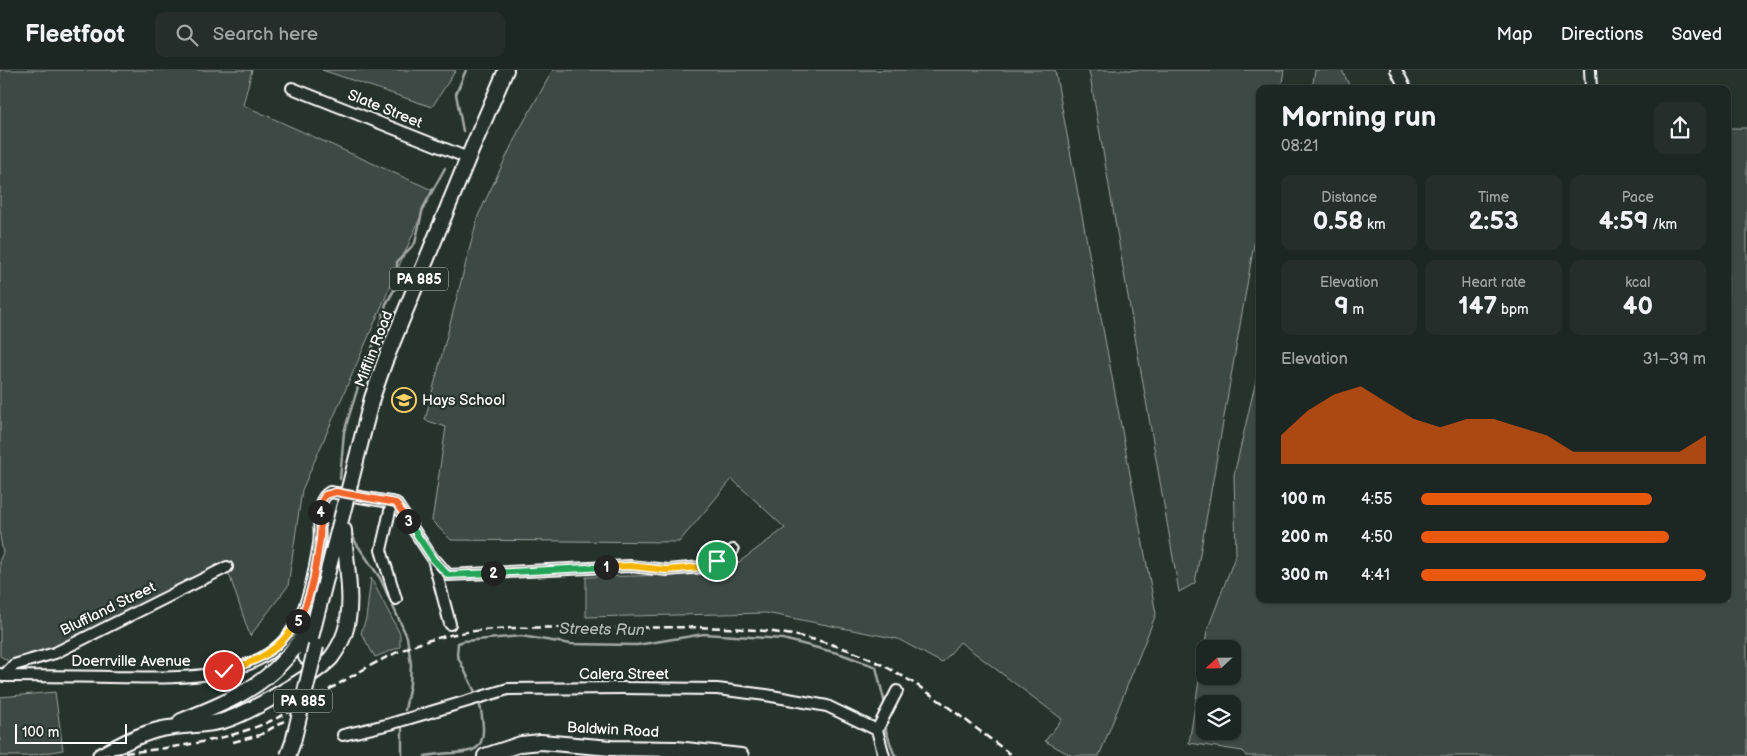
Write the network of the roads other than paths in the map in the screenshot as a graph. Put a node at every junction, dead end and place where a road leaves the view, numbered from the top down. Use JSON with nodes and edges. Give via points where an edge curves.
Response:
{"nodes":[{"id":1,"x":506,"y":70,"type":"edge"},
{"id":2,"x":1396,"y":70,"type":"edge"},
{"id":3,"x":1590,"y":70,"type":"edge"},
{"id":4,"x":1404,"y":85,"type":"edge"},
{"id":5,"x":1590,"y":85,"type":"edge"},
{"id":6,"x":292,"y":88,"type":"dead end"},
{"id":7,"x":468,"y":158,"type":"junction"},
{"id":8,"x":347,"y":500,"type":"junction"},
{"id":9,"x":392,"y":502,"type":"junction"},
{"id":10,"x":338,"y":536,"type":"junction"},
{"id":11,"x":733,"y":550,"type":"dead end"},
{"id":12,"x":433,"y":559,"type":"junction"},
{"id":13,"x":227,"y":568,"type":"dead end"},
{"id":14,"x":396,"y":600,"type":"dead end"},
{"id":15,"x":318,"y":604,"type":"junction"},
{"id":16,"x":450,"y":624,"type":"dead end"},
{"id":17,"x":2,"y":675,"type":"edge"},
{"id":18,"x":898,"y":691,"type":"dead end"},
{"id":19,"x":164,"y":728,"type":"junction"},
{"id":20,"x":877,"y":730,"type":"junction"},
{"id":21,"x":343,"y":735,"type":"dead end"},
{"id":22,"x":100,"y":756,"type":"edge"},
{"id":23,"x":279,"y":756,"type":"edge"},
{"id":24,"x":288,"y":756,"type":"edge"},
{"id":25,"x":485,"y":756,"type":"edge"},
{"id":26,"x":741,"y":756,"type":"edge"},
{"id":27,"x":884,"y":756,"type":"edge"}],
"edges":[{"from":1,"to":7,"type":"main road","name":"Mifflin Road","number":"PA 885"},
{"from":2,"to":4,"type":"street"},
{"from":3,"to":5,"type":"street"},
{"from":6,"to":7,"type":"street","name":"Slate Street"},
{"from":7,"to":8,"type":"main road","name":"Mifflin Road","number":"PA 885","via":[[385,361]]},
{"from":8,"to":9,"type":"street"},
{"from":8,"to":10,"type":"main road","name":"Mifflin Road","number":"PA 885"},
{"from":8,"to":17,"type":"street","name":"Doerrville Avenue","via":[[330,492],[325,495],[321,502],[320,538],[307,601],[299,620],[278,646],[250,664],[189,677]]},
{"from":8,"to":19,"type":"main road","via":[[345,545],[349,614],[340,646],[321,667],[240,714],[222,721]]},
{"from":9,"to":12,"type":"street","via":[[396,503]]},
{"from":9,"to":14,"type":"street","via":[[381,550]]},
{"from":10,"to":15,"type":"main road","name":"Mifflin Road","number":"PA 885"},
{"from":10,"to":24,"type":"main road","name":"Mifflin Road","number":"PA 885","bridge":true,"via":[[316,646]]},
{"from":11,"to":12,"type":"street","via":[[701,567],[667,570],[630,566],[448,575]]},
{"from":12,"to":16,"type":"street"},
{"from":13,"to":17,"type":"street","name":"Bluffland Street","via":[[55,653],[14,665]]},
{"from":15,"to":19,"type":"main road","via":[[310,625],[297,644],[261,683],[217,707]]},
{"from":15,"to":23,"type":"main road","name":"Mifflin Road","number":"PA 885"},
{"from":18,"to":20,"type":"street"},
{"from":19,"to":22,"type":"main road","via":[[130,739]]},
{"from":20,"to":21,"type":"street","name":"Calera Street","via":[[827,706],[766,695],[717,690],[508,689]]},
{"from":20,"to":27,"type":"street"},
{"from":25,"to":26,"type":"main road","name":"Baldwin Road","via":[[521,744],[541,742]]}]}
